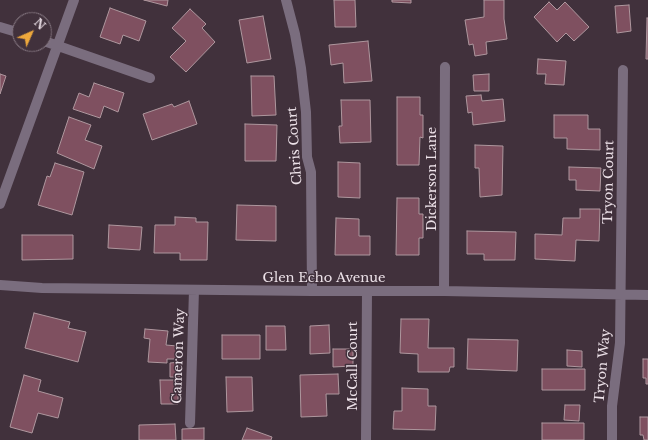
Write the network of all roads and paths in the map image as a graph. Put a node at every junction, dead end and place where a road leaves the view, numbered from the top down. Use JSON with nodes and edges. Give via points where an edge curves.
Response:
{"nodes":[{"id":1,"x":74,"y":0,"type":"edge"},
{"id":2,"x":286,"y":0,"type":"edge"},
{"id":3,"x":0,"y":27,"type":"edge"},
{"id":4,"x":12,"y":31,"type":"edge"},
{"id":5,"x":52,"y":44,"type":"edge"},
{"id":6,"x":58,"y":46,"type":"junction"},
{"id":7,"x":445,"y":67,"type":"dead end"},
{"id":8,"x":623,"y":70,"type":"dead end"},
{"id":9,"x":150,"y":78,"type":"dead end"},
{"id":10,"x":0,"y":204,"type":"edge"},
{"id":11,"x":0,"y":285,"type":"edge"},
{"id":12,"x":194,"y":290,"type":"junction"},
{"id":13,"x":367,"y":291,"type":"junction"},
{"id":14,"x":444,"y":291,"type":"junction"},
{"id":15,"x":312,"y":292,"type":"junction"},
{"id":16,"x":621,"y":295,"type":"junction"},
{"id":17,"x":648,"y":295,"type":"edge"},
{"id":18,"x":190,"y":423,"type":"dead end"},
{"id":19,"x":366,"y":440,"type":"edge"},
{"id":20,"x":612,"y":440,"type":"edge"}],
"edges":[{"from":1,"to":6,"type":"street"},
{"from":2,"to":15,"type":"street","name":"Chris Court","via":[[295,34],[306,112],[307,157],[311,172]]},
{"from":3,"to":4,"type":"street"},
{"from":5,"to":6,"type":"street"},
{"from":6,"to":9,"type":"street"},
{"from":6,"to":10,"type":"street"},
{"from":7,"to":14,"type":"street","name":"Dickerson Lane"},
{"from":8,"to":16,"type":"street","name":"Tryon Court"},
{"from":11,"to":12,"type":"street","name":"Glen Echo Avenue"},
{"from":12,"to":15,"type":"street","name":"Glen Echo Avenue"},
{"from":12,"to":18,"type":"street","name":"Cameron Way"},
{"from":13,"to":14,"type":"street","name":"Glen Echo Avenue"},
{"from":13,"to":15,"type":"street","name":"Glen Echo Avenue"},
{"from":13,"to":19,"type":"street","name":"McCall Court"},
{"from":14,"to":16,"type":"street","name":"Glen Echo Avenue"},
{"from":16,"to":17,"type":"street","name":"Glen Echo Avenue"},
{"from":16,"to":20,"type":"street","name":"Tryon Way","via":[[620,343],[612,406]]}]}
